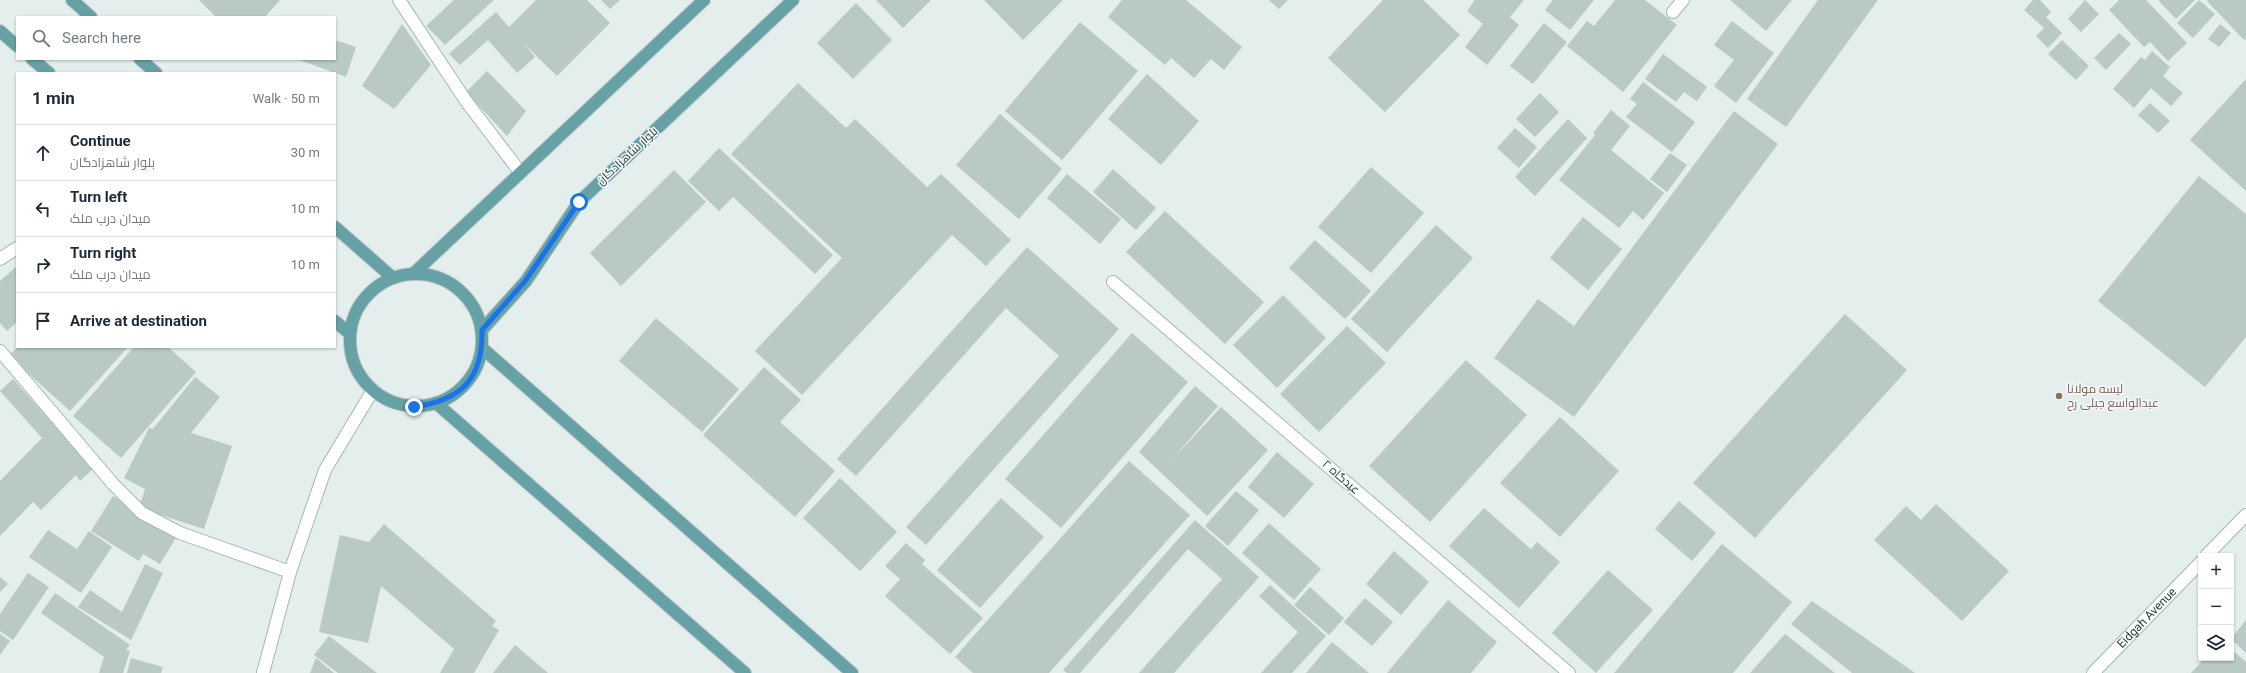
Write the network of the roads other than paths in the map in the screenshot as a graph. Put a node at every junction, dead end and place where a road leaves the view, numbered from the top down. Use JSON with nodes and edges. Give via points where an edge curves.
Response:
{"nodes":[{"id":1,"x":72,"y":0,"type":"edge"},
{"id":2,"x":399,"y":0,"type":"edge"},
{"id":3,"x":704,"y":0,"type":"edge"},
{"id":4,"x":793,"y":0,"type":"edge"},
{"id":5,"x":1683,"y":0,"type":"edge"},
{"id":6,"x":1673,"y":12,"type":"dead end"},
{"id":7,"x":91,"y":16,"type":"edge"},
{"id":8,"x":0,"y":31,"type":"edge"},
{"id":9,"x":16,"y":45,"type":"edge"},
{"id":10,"x":33,"y":60,"type":"edge"},
{"id":11,"x":141,"y":60,"type":"edge"},
{"id":12,"x":48,"y":72,"type":"edge"},
{"id":13,"x":155,"y":72,"type":"edge"},
{"id":14,"x":520,"y":172,"type":"junction"},
{"id":15,"x":336,"y":228,"type":"edge"},
{"id":16,"x":16,"y":249,"type":"edge"},
{"id":17,"x":0,"y":259,"type":"edge"},
{"id":18,"x":413,"y":274,"type":"junction"},
{"id":19,"x":393,"y":278,"type":"junction"},
{"id":20,"x":1113,"y":282,"type":"dead end"},
{"id":21,"x":336,"y":322,"type":"edge"},
{"id":22,"x":482,"y":330,"type":"junction"},
{"id":23,"x":350,"y":334,"type":"junction"},
{"id":24,"x":482,"y":348,"type":"junction"},
{"id":25,"x":0,"y":351,"type":"edge"},
{"id":26,"x":373,"y":390,"type":"junction"},
{"id":27,"x":436,"y":404,"type":"junction"},
{"id":28,"x":2246,"y":515,"type":"edge"},
{"id":29,"x":2209,"y":553,"type":"edge"},
{"id":30,"x":2198,"y":565,"type":"edge"},
{"id":31,"x":290,"y":572,"type":"junction"},
{"id":32,"x":263,"y":673,"type":"edge"},
{"id":33,"x":745,"y":673,"type":"edge"},
{"id":34,"x":852,"y":673,"type":"edge"},
{"id":35,"x":1570,"y":673,"type":"edge"},
{"id":36,"x":2093,"y":673,"type":"edge"}],
"edges":[{"from":1,"to":7,"type":"main road"},
{"from":2,"to":14,"type":"street","via":[[466,101]]},
{"from":3,"to":14,"type":"main road"},
{"from":4,"to":22,"type":"main road","name":"بلوار شاهزادگان","via":[[579,202],[526,280]]},
{"from":5,"to":6,"type":"street"},
{"from":8,"to":9,"type":"main road"},
{"from":10,"to":12,"type":"main road"},
{"from":11,"to":13,"type":"main road"},
{"from":14,"to":18,"type":"main road"},
{"from":15,"to":19,"type":"main road"},
{"from":16,"to":17,"type":"street"},
{"from":18,"to":19,"type":"main road"},
{"from":18,"to":22,"type":"main road","via":[[432,276],[450,283],[465,295],[476,311]]},
{"from":19,"to":23,"type":"main road","via":[[377,286],[364,299],[354,315]]},
{"from":20,"to":35,"type":"street","name":"عیدگاه ۲"},
{"from":21,"to":23,"type":"main road"},
{"from":22,"to":24,"type":"main road"},
{"from":23,"to":26,"type":"main road","via":[[351,355],[359,374]]},
{"from":24,"to":27,"type":"main road","via":[[477,367],[468,383],[453,396]]},
{"from":24,"to":34,"type":"main road"},
{"from":25,"to":31,"type":"street","via":[[113,484],[142,513],[180,533]]},
{"from":26,"to":27,"type":"main road","via":[[400,404],[414,407]]},
{"from":26,"to":31,"type":"street","via":[[325,470]]},
{"from":27,"to":33,"type":"main road"},
{"from":28,"to":29,"type":"street"},
{"from":30,"to":36,"type":"street","name":"Eidgah Avenue"},
{"from":31,"to":32,"type":"street"}]}
